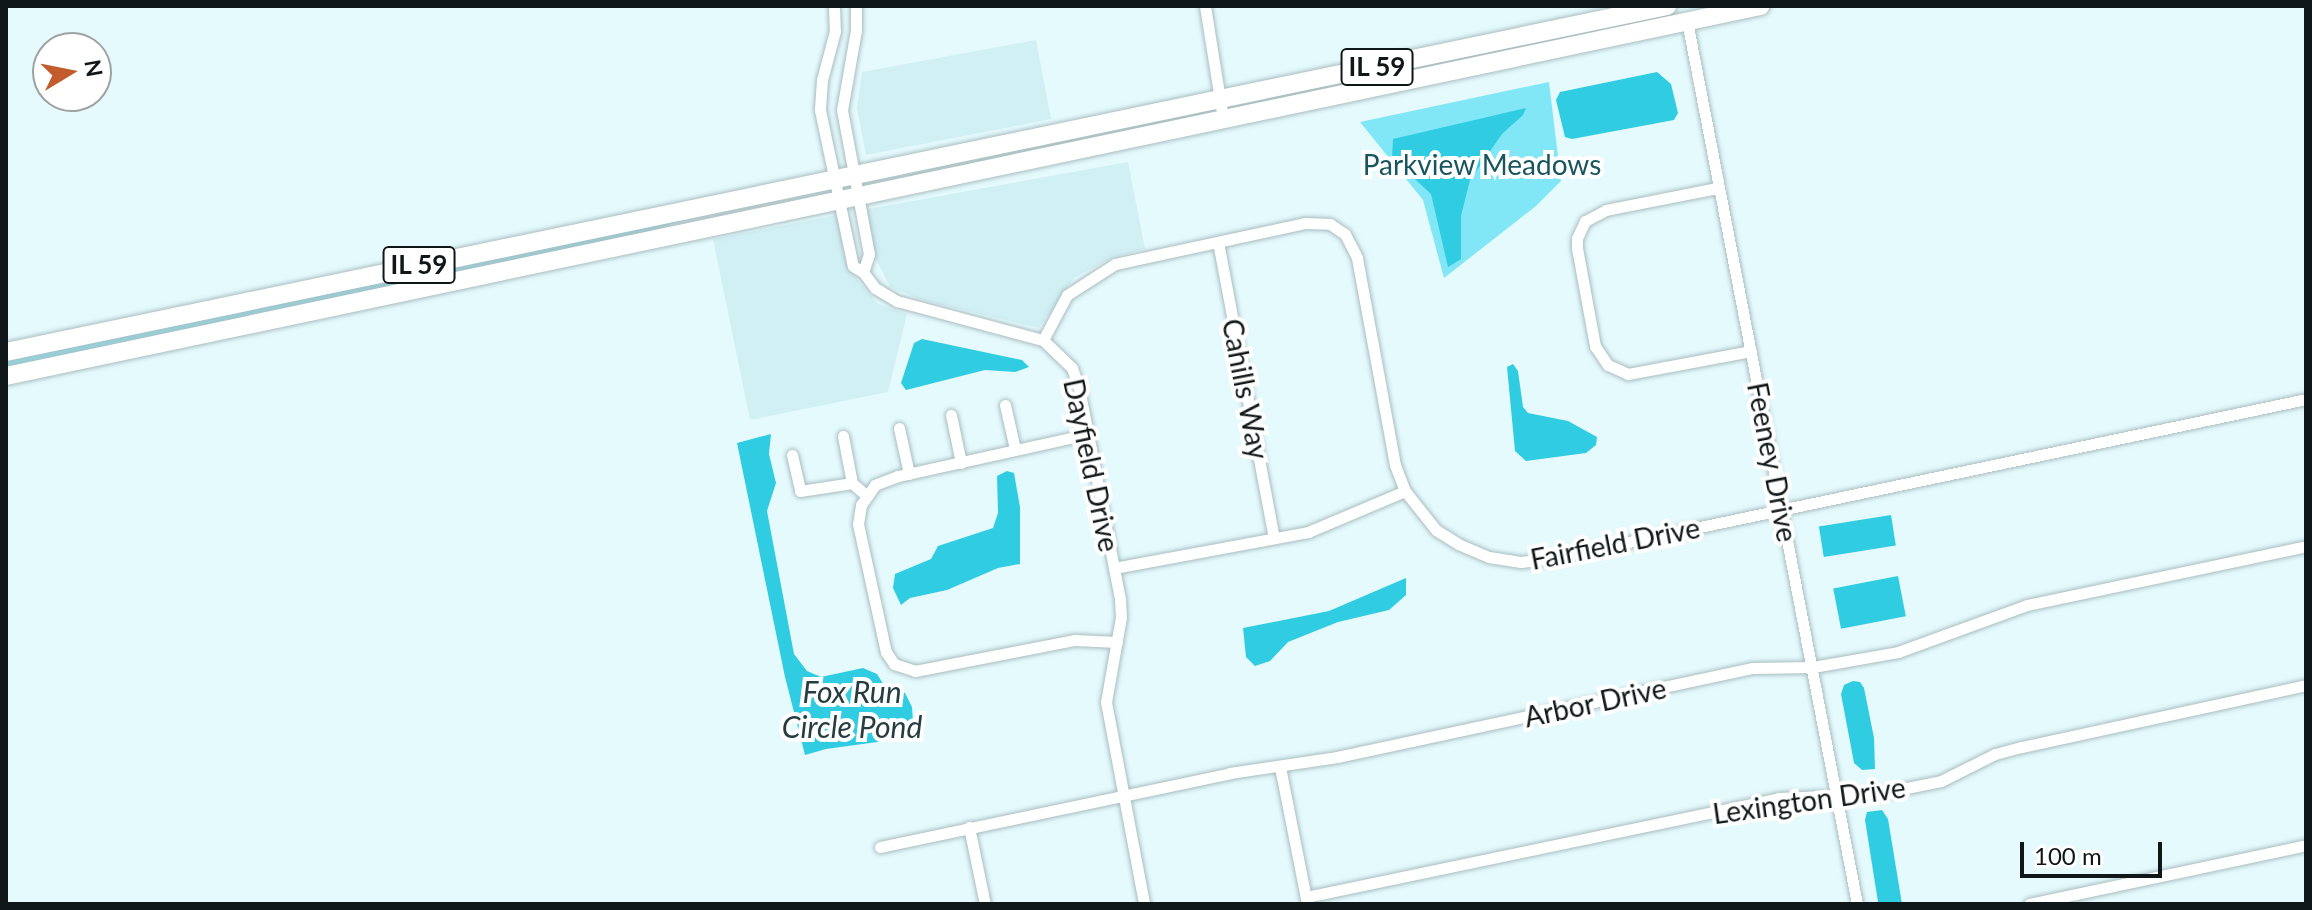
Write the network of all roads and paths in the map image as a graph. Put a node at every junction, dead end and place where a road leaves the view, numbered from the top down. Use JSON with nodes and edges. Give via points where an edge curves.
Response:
{"nodes":[{"id":1,"x":834,"y":6,"type":"edge"},
{"id":2,"x":856,"y":6,"type":"edge"},
{"id":3,"x":1205,"y":6,"type":"edge"},
{"id":4,"x":1667,"y":6,"type":"edge"},
{"id":5,"x":1760,"y":6,"type":"edge"},
{"id":6,"x":1687,"y":21,"type":"junction"},
{"id":7,"x":1222,"y":109,"type":"junction"},
{"id":8,"x":856,"y":185,"type":"junction"},
{"id":9,"x":1717,"y":188,"type":"junction"},
{"id":10,"x":835,"y":190,"type":"junction"},
{"id":11,"x":1218,"y":242,"type":"junction"},
{"id":12,"x":863,"y":272,"type":"junction"},
{"id":13,"x":1043,"y":340,"type":"junction"},
{"id":14,"x":1751,"y":351,"type":"junction"},
{"id":15,"x":6,"y":352,"type":"edge"},
{"id":16,"x":6,"y":376,"type":"edge"},
{"id":17,"x":2306,"y":399,"type":"edge"},
{"id":18,"x":1005,"y":405,"type":"dead end"},
{"id":19,"x":951,"y":415,"type":"dead end"},
{"id":20,"x":899,"y":428,"type":"dead end"},
{"id":21,"x":1088,"y":434,"type":"junction"},
{"id":22,"x":843,"y":436,"type":"dead end"},
{"id":23,"x":1015,"y":449,"type":"junction"},
{"id":24,"x":792,"y":455,"type":"dead end"},
{"id":25,"x":961,"y":463,"type":"junction"},
{"id":26,"x":909,"y":474,"type":"junction"},
{"id":27,"x":852,"y":483,"type":"junction"},
{"id":28,"x":1405,"y":491,"type":"junction"},
{"id":29,"x":867,"y":496,"type":"junction"},
{"id":30,"x":1782,"y":509,"type":"junction"},
{"id":31,"x":1274,"y":537,"type":"junction"},
{"id":32,"x":2305,"y":549,"type":"edge"},
{"id":33,"x":1114,"y":568,"type":"junction"},
{"id":34,"x":1117,"y":642,"type":"junction"},
{"id":35,"x":1813,"y":667,"type":"junction"},
{"id":36,"x":2306,"y":685,"type":"edge"},
{"id":37,"x":1280,"y":767,"type":"junction"},
{"id":38,"x":1122,"y":795,"type":"junction"},
{"id":39,"x":1839,"y":795,"type":"junction"},
{"id":40,"x":969,"y":827,"type":"junction"},
{"id":41,"x":2306,"y":845,"type":"edge"},
{"id":42,"x":880,"y":847,"type":"dead end"},
{"id":43,"x":1306,"y":900,"type":"edge"},
{"id":44,"x":985,"y":904,"type":"edge"},
{"id":45,"x":1144,"y":904,"type":"edge"},
{"id":46,"x":1857,"y":904,"type":"edge"},
{"id":47,"x":2029,"y":904,"type":"edge"}],
"edges":[{"from":1,"to":10,"type":"street","name":"Dayfield Drive","via":[[835,31],[820,110]]},
{"from":2,"to":8,"type":"street","via":[[854,49],[842,102]]},
{"from":3,"to":7,"type":"street"},
{"from":4,"to":7,"type":"main road","number":"IL 59"},
{"from":5,"to":6,"type":"main road","number":"IL 59"},
{"from":6,"to":7,"type":"main road","number":"IL 59"},
{"from":6,"to":9,"type":"street","name":"Feeney Drive"},
{"from":7,"to":8,"type":"main road","number":"IL 59"},
{"from":8,"to":10,"type":"main road","number":"IL 59"},
{"from":8,"to":12,"type":"street","via":[[869,254]]},
{"from":9,"to":14,"type":"street","name":"Feeney Drive"},
{"from":9,"to":14,"type":"street","via":[[1606,210],[1585,221],[1577,248],[1595,346],[1608,365],[1628,374]]},
{"from":10,"to":12,"type":"street","name":"Dayfield Drive","via":[[853,266]]},
{"from":10,"to":15,"type":"main road","number":"IL 59"},
{"from":10,"to":16,"type":"main road","number":"IL 59"},
{"from":11,"to":13,"type":"street","name":"Fairfield Drive","via":[[1102,271],[1067,295]]},
{"from":11,"to":28,"type":"street","name":"Fairfield Drive","via":[[1315,222],[1345,234],[1357,258],[1395,465]]},
{"from":11,"to":31,"type":"street","name":"Cahills Way"},
{"from":12,"to":13,"type":"street","name":"Dayfield Drive","via":[[875,288],[897,301]]},
{"from":13,"to":21,"type":"street","name":"Dayfield Drive","via":[[1072,368]]},
{"from":14,"to":30,"type":"street","name":"Feeney Drive"},
{"from":17,"to":30,"type":"street","name":"Fairfield Drive"},
{"from":18,"to":23,"type":"street"},
{"from":19,"to":25,"type":"street"},
{"from":20,"to":26,"type":"street"},
{"from":21,"to":23,"type":"street"},
{"from":21,"to":33,"type":"street","name":"Dayfield Drive"},
{"from":22,"to":27,"type":"street"},
{"from":23,"to":25,"type":"street"},
{"from":24,"to":27,"type":"street","via":[[800,491]]},
{"from":25,"to":26,"type":"street"},
{"from":26,"to":29,"type":"street","via":[[875,485]]},
{"from":27,"to":29,"type":"street"},
{"from":28,"to":30,"type":"street","name":"Fairfield Drive","via":[[1436,530],[1458,544],[1521,562]]},
{"from":28,"to":31,"type":"street","via":[[1340,521]]},
{"from":29,"to":34,"type":"street","via":[[858,524],[886,652],[894,664],[915,671],[1075,640]]},
{"from":30,"to":35,"type":"street","name":"Feeney Drive"},
{"from":31,"to":33,"type":"street"},
{"from":32,"to":35,"type":"street","name":"Arbor Drive","via":[[2027,605],[1898,652]]},
{"from":33,"to":34,"type":"street","name":"Dayfield Drive","via":[[1120,599]]},
{"from":34,"to":38,"type":"street","name":"Dayfield Drive","via":[[1106,702]]},
{"from":35,"to":37,"type":"street","name":"Arbor Drive","via":[[1753,668]]},
{"from":35,"to":39,"type":"street","name":"Feeney Drive"},
{"from":36,"to":39,"type":"street","name":"Lexington Drive","via":[[1995,754],[1941,781],[1877,794]]},
{"from":37,"to":38,"type":"street","name":"Arbor Drive"},
{"from":37,"to":43,"type":"street"},
{"from":38,"to":40,"type":"street","name":"Arbor Drive"},
{"from":38,"to":45,"type":"street","name":"Dayfield Drive"},
{"from":39,"to":43,"type":"street","name":"Lexington Drive","via":[[1778,798]]},
{"from":39,"to":46,"type":"street","name":"Feeney Drive"},
{"from":40,"to":42,"type":"street","name":"Arbor Drive"},
{"from":40,"to":44,"type":"street"},
{"from":41,"to":47,"type":"street"}]}
